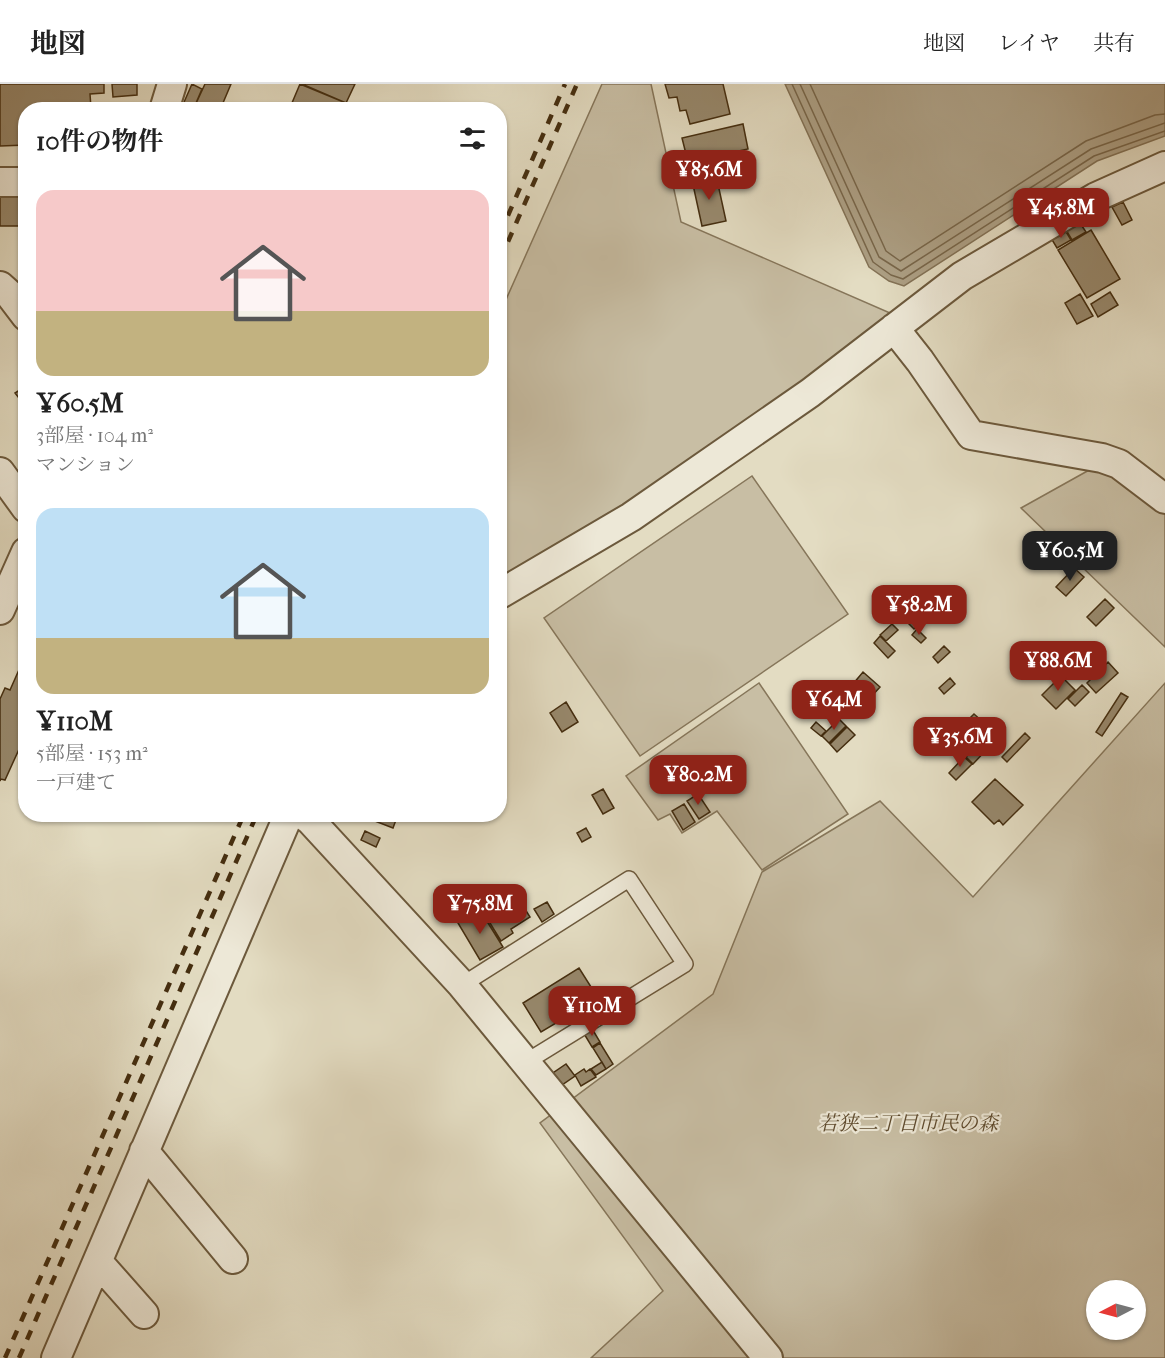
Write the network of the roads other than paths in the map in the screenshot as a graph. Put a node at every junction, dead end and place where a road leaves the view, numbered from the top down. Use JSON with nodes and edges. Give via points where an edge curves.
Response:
{"nodes":[{"id":1,"x":172,"y":84,"type":"edge"},
{"id":2,"x":167,"y":102,"type":"edge"},
{"id":3,"x":1165,"y":166,"type":"edge"},
{"id":4,"x":0,"y":182,"type":"edge"},
{"id":5,"x":18,"y":182,"type":"edge"},
{"id":6,"x":0,"y":286,"type":"edge"},
{"id":7,"x":18,"y":306,"type":"edge"},
{"id":8,"x":894,"y":328,"type":"junction"},
{"id":9,"x":0,"y":472,"type":"edge"},
{"id":10,"x":18,"y":496,"type":"edge"},
{"id":11,"x":1165,"y":499,"type":"edge"},
{"id":12,"x":18,"y":570,"type":"edge"},
{"id":13,"x":507,"y":590,"type":"edge"},
{"id":14,"x":0,"y":610,"type":"edge"},
{"id":15,"x":286,"y":822,"type":"edge"},
{"id":16,"x":311,"y":822,"type":"edge"},
{"id":17,"x":462,"y":985,"type":"junction"},
{"id":18,"x":526,"y":1062,"type":"junction"},
{"id":19,"x":144,"y":1151,"type":"junction"},
{"id":20,"x":233,"y":1259,"type":"dead end"},
{"id":21,"x":98,"y":1262,"type":"junction"},
{"id":22,"x":144,"y":1314,"type":"dead end"},
{"id":23,"x":56,"y":1358,"type":"edge"},
{"id":24,"x":768,"y":1358,"type":"edge"}],
"edges":[{"from":1,"to":2,"type":"street"},
{"from":3,"to":8,"type":"street","via":[[1096,197],[962,276]]},
{"from":4,"to":5,"type":"street"},
{"from":6,"to":7,"type":"street"},
{"from":8,"to":11,"type":"street","via":[[971,435],[1111,461]]},
{"from":8,"to":13,"type":"street","via":[[810,393],[632,517]]},
{"from":9,"to":10,"type":"street"},
{"from":12,"to":14,"type":"street"},
{"from":15,"to":19,"type":"street"},
{"from":16,"to":17,"type":"street"},
{"from":17,"to":18,"type":"street"},
{"from":17,"to":18,"type":"lane","via":[[629,879],[685,964]]},
{"from":18,"to":24,"type":"street"},
{"from":19,"to":20,"type":"street"},
{"from":19,"to":21,"type":"street"},
{"from":21,"to":22,"type":"street"},
{"from":21,"to":23,"type":"street"}]}
